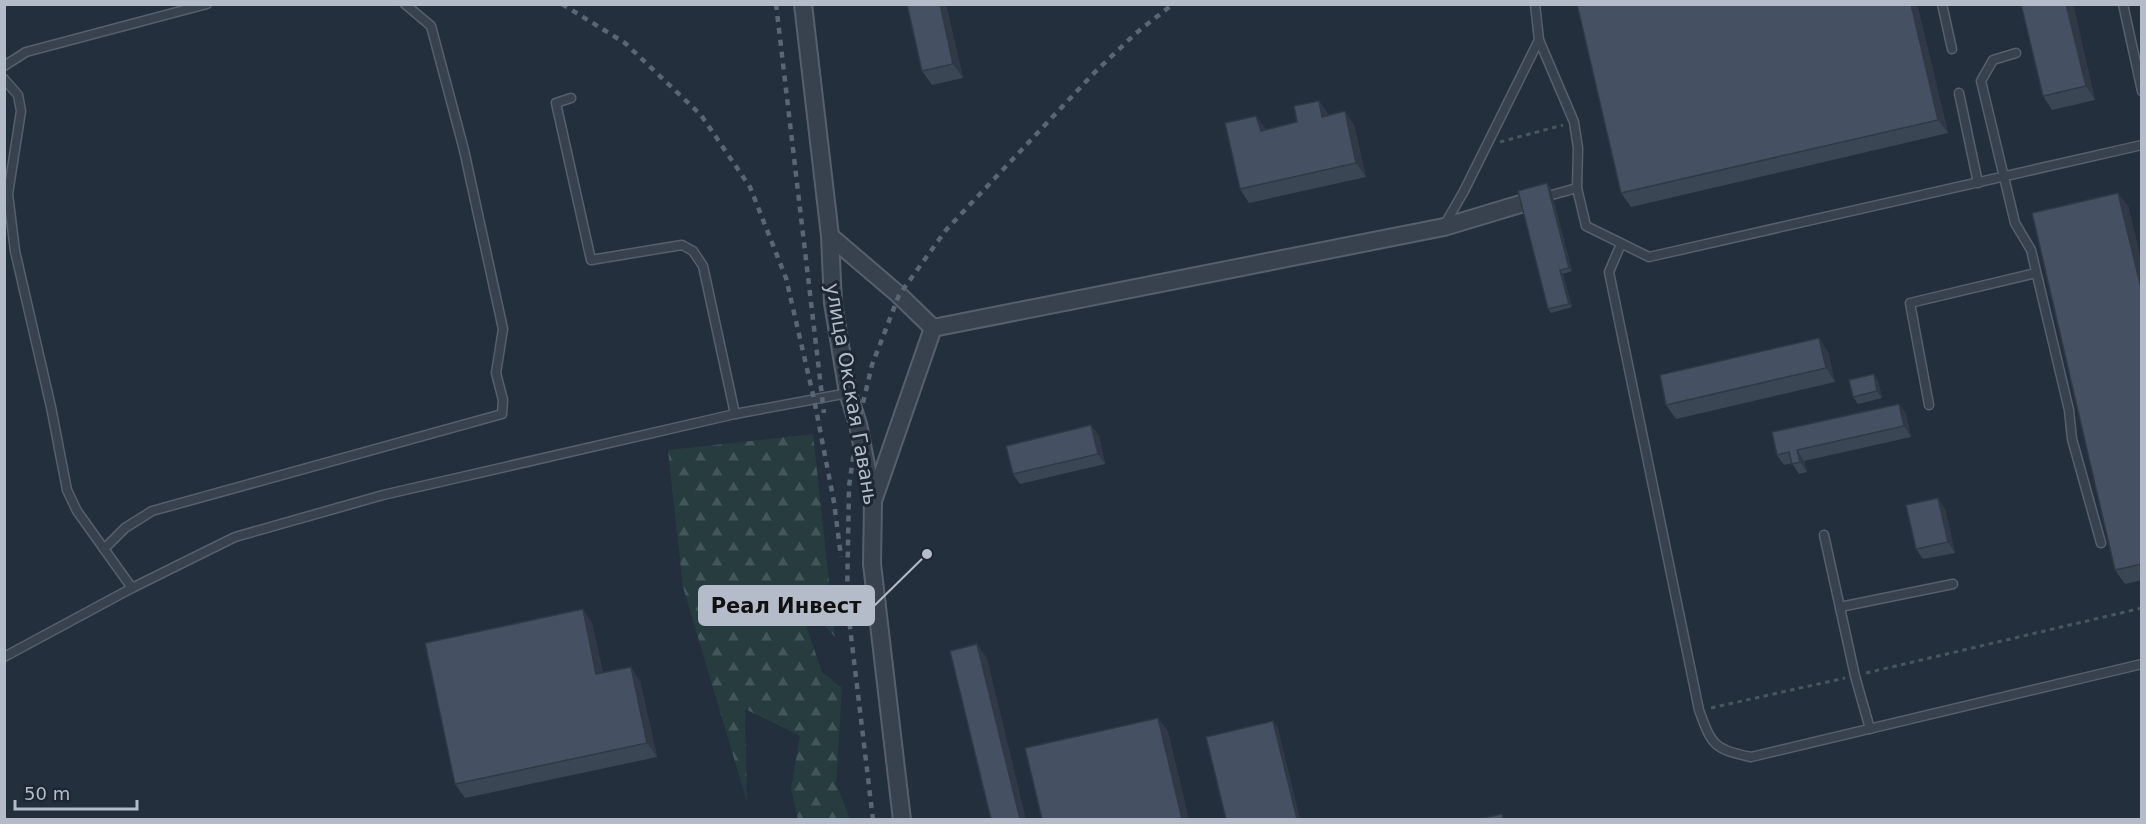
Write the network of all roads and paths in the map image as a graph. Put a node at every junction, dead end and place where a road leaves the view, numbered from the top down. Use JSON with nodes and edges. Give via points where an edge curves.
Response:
{"nodes":[{"id":1,"x":207,"y":4,"type":"edge"},
{"id":2,"x":405,"y":4,"type":"edge"},
{"id":3,"x":803,"y":4,"type":"edge"},
{"id":4,"x":1535,"y":4,"type":"edge"},
{"id":5,"x":1942,"y":4,"type":"edge"},
{"id":6,"x":2122,"y":4,"type":"edge"},
{"id":7,"x":1539,"y":40,"type":"junction"},
{"id":8,"x":1952,"y":49,"type":"dead end"},
{"id":9,"x":2016,"y":53,"type":"dead end"},
{"id":10,"x":4,"y":66,"type":"edge"},
{"id":11,"x":4,"y":79,"type":"edge"},
{"id":12,"x":2142,"y":91,"type":"edge"},
{"id":13,"x":1959,"y":93,"type":"dead end"},
{"id":14,"x":571,"y":98,"type":"dead end"},
{"id":15,"x":1574,"y":122,"type":"junction"},
{"id":16,"x":2142,"y":145,"type":"edge"},
{"id":17,"x":1485,"y":146,"type":"junction"},
{"id":18,"x":2004,"y":177,"type":"junction"},
{"id":19,"x":1978,"y":183,"type":"junction"},
{"id":20,"x":1577,"y":188,"type":"junction"},
{"id":21,"x":1527,"y":202,"type":"joint"},
{"id":22,"x":1444,"y":227,"type":"junction"},
{"id":23,"x":830,"y":236,"type":"junction"},
{"id":24,"x":1621,"y":244,"type":"junction"},
{"id":25,"x":2037,"y":273,"type":"junction"},
{"id":26,"x":933,"y":328,"type":"junction"},
{"id":27,"x":848,"y":393,"type":"junction"},
{"id":28,"x":1929,"y":405,"type":"dead end"},
{"id":29,"x":735,"y":414,"type":"junction"},
{"id":30,"x":873,"y":501,"type":"junction"},
{"id":31,"x":1824,"y":535,"type":"dead end"},
{"id":32,"x":2101,"y":543,"type":"dead end"},
{"id":33,"x":104,"y":549,"type":"junction"},
{"id":34,"x":1953,"y":584,"type":"dead end"},
{"id":35,"x":132,"y":588,"type":"junction"},
{"id":36,"x":1840,"y":607,"type":"junction"},
{"id":37,"x":2142,"y":608,"type":"edge"},
{"id":38,"x":4,"y":657,"type":"edge"},
{"id":39,"x":2142,"y":664,"type":"edge"},
{"id":40,"x":1855,"y":676,"type":"junction"},
{"id":41,"x":1699,"y":710,"type":"junction"},
{"id":42,"x":1870,"y":729,"type":"junction"},
{"id":43,"x":902,"y":819,"type":"edge"}],
"edges":[{"from":1,"to":10,"type":"lane","via":[[26,52]]},
{"from":2,"to":33,"type":"lane","via":[[430,26],[464,150],[503,329],[496,373],[503,400],[502,414],[152,511]]},
{"from":3,"to":23,"type":"street","name":"улица Окская Гавань"},
{"from":4,"to":7,"type":"lane"},
{"from":5,"to":8,"type":"lane"},
{"from":6,"to":12,"type":"lane"},
{"from":7,"to":15,"type":"lane"},
{"from":7,"to":17,"type":"lane"},
{"from":9,"to":18,"type":"lane","via":[[1993,60],[1982,81]]},
{"from":11,"to":33,"type":"lane","via":[[18,95],[21,111],[8,194],[15,252],[67,490],[76,511]]},
{"from":13,"to":19,"type":"lane"},
{"from":14,"to":29,"type":"lane","via":[[556,103],[591,260],[682,244],[693,251],[703,266]]},
{"from":15,"to":17,"type":"path"},
{"from":15,"to":20,"type":"lane"},
{"from":16,"to":18,"type":"lane"},
{"from":17,"to":22,"type":"lane"},
{"from":18,"to":19,"type":"lane"},
{"from":18,"to":25,"type":"lane","via":[[2015,223],[2031,250]]},
{"from":19,"to":24,"type":"lane","via":[[1649,257]]},
{"from":20,"to":21,"type":"lane"},
{"from":20,"to":24,"type":"lane","via":[[1586,226]]},
{"from":21,"to":22,"type":"street"},
{"from":22,"to":26,"type":"street"},
{"from":23,"to":26,"type":"street"},
{"from":23,"to":27,"type":"street","name":"улица Окская Гавань","via":[[833,303]]},
{"from":24,"to":41,"type":"lane","via":[[1609,272]]},
{"from":25,"to":28,"type":"lane","via":[[1910,303]]},
{"from":25,"to":32,"type":"lane","via":[[2069,410],[2072,439]]},
{"from":26,"to":30,"type":"street"},
{"from":27,"to":29,"type":"lane"},
{"from":27,"to":30,"type":"street","name":"улица Окская Гавань"},
{"from":29,"to":35,"type":"lane","via":[[383,495],[235,537]]},
{"from":30,"to":43,"type":"street","name":"улица Окская Гавань","via":[[872,564]]},
{"from":31,"to":36,"type":"lane"},
{"from":33,"to":35,"type":"lane"},
{"from":34,"to":36,"type":"lane"},
{"from":35,"to":38,"type":"lane"},
{"from":36,"to":40,"type":"lane"},
{"from":37,"to":40,"type":"path"},
{"from":39,"to":42,"type":"lane"},
{"from":40,"to":41,"type":"path"},
{"from":40,"to":42,"type":"lane"},
{"from":41,"to":42,"type":"lane","via":[[1708,736],[1724,751],[1752,757]]}]}
